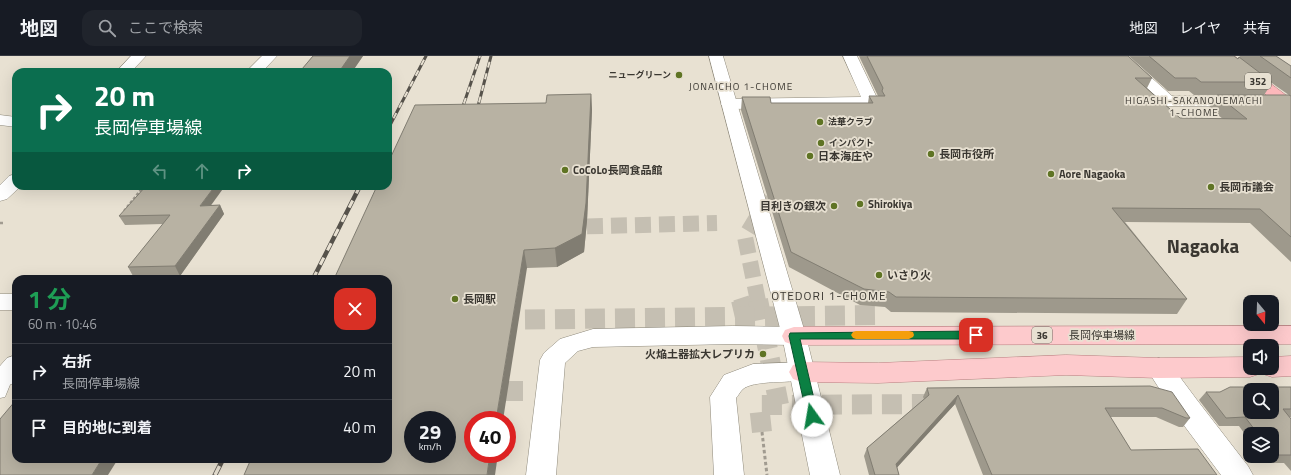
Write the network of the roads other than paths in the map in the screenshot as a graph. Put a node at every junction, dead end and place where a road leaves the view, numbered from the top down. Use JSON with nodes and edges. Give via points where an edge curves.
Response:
{"nodes":[{"id":1,"x":139,"y":56,"type":"edge"},
{"id":2,"x":270,"y":56,"type":"edge"},
{"id":3,"x":716,"y":56,"type":"edge"},
{"id":4,"x":850,"y":56,"type":"edge"},
{"id":5,"x":1118,"y":56,"type":"edge"},
{"id":6,"x":1225,"y":56,"type":"edge"},
{"id":7,"x":127,"y":68,"type":"edge"},
{"id":8,"x":257,"y":68,"type":"edge"},
{"id":9,"x":1289,"y":103,"type":"edge"},
{"id":10,"x":729,"y":104,"type":"junction"},
{"id":11,"x":10,"y":111,"type":"edge"},
{"id":12,"x":0,"y":120,"type":"edge"},
{"id":13,"x":12,"y":184,"type":"edge"},
{"id":14,"x":0,"y":195,"type":"edge"},
{"id":15,"x":0,"y":302,"type":"edge"},
{"id":16,"x":12,"y":302,"type":"edge"},
{"id":17,"x":1291,"y":335,"type":"edge"},
{"id":18,"x":794,"y":336,"type":"junction"},
{"id":19,"x":1291,"y":366,"type":"edge"},
{"id":20,"x":1243,"y":367,"type":"edge"},
{"id":21,"x":1279,"y":367,"type":"edge"},
{"id":22,"x":1159,"y":368,"type":"junction"},
{"id":23,"x":802,"y":372,"type":"junction"},
{"id":24,"x":541,"y":475,"type":"edge"},
{"id":25,"x":730,"y":475,"type":"edge"},
{"id":26,"x":826,"y":475,"type":"edge"},
{"id":27,"x":1238,"y":475,"type":"edge"}],
"edges":[{"from":1,"to":7,"type":"street"},
{"from":2,"to":8,"type":"street"},
{"from":3,"to":10,"type":"street"},
{"from":4,"to":10,"type":"street","via":[[871,102]]},
{"from":5,"to":9,"type":"street","via":[[1168,101]]},
{"from":6,"to":9,"type":"highway","number":"352"},
{"from":10,"to":18,"type":"street"},
{"from":11,"to":12,"type":"street"},
{"from":13,"to":14,"type":"street"},
{"from":15,"to":16,"type":"street"},
{"from":17,"to":18,"type":"main road","name":"長岡停車場線","number":"36"},
{"from":18,"to":23,"type":"street"},
{"from":18,"to":24,"type":"street","via":[[593,338],[569,345],[553,360]]},
{"from":19,"to":21,"type":"main road"},
{"from":20,"to":22,"type":"main road"},
{"from":22,"to":23,"type":"main road","via":[[1066,365],[878,373]]},
{"from":22,"to":27,"type":"street"},
{"from":23,"to":25,"type":"street","via":[[753,374],[733,382],[723,397]]},
{"from":23,"to":26,"type":"street"}]}
